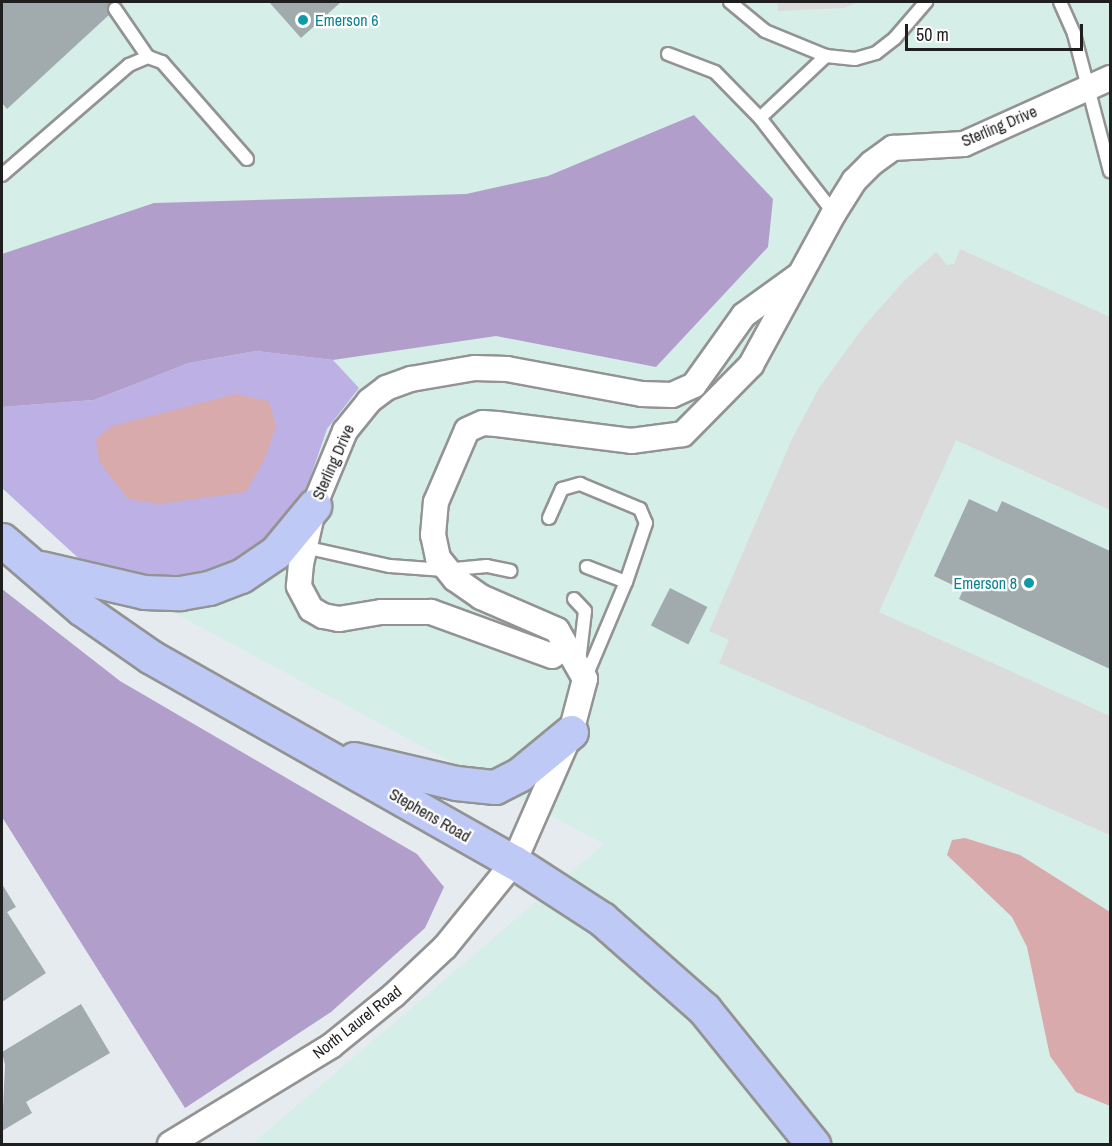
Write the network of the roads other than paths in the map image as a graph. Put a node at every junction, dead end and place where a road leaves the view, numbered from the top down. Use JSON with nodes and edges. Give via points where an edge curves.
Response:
{"nodes":[{"id":1,"x":730,"y":2,"type":"edge"},
{"id":2,"x":926,"y":2,"type":"edge"},
{"id":3,"x":1059,"y":2,"type":"edge"},
{"id":4,"x":115,"y":9,"type":"dead end"},
{"id":5,"x":668,"y":54,"type":"dead end"},
{"id":6,"x":826,"y":56,"type":"junction"},
{"id":7,"x":148,"y":57,"type":"junction"},
{"id":8,"x":1110,"y":78,"type":"edge"},
{"id":9,"x":1086,"y":88,"type":"junction"},
{"id":10,"x":760,"y":118,"type":"junction"},
{"id":11,"x":247,"y":159,"type":"dead end"},
{"id":12,"x":1110,"y":171,"type":"edge"},
{"id":13,"x":2,"y":175,"type":"edge"},
{"id":14,"x":834,"y":213,"type":"junction"},
{"id":15,"x":802,"y":272,"type":"junction"},
{"id":16,"x":314,"y":506,"type":"junction"},
{"id":17,"x":549,"y":518,"type":"dead end"},
{"id":18,"x":2,"y":540,"type":"edge"},
{"id":19,"x":304,"y":547,"type":"junction"},
{"id":20,"x":25,"y":563,"type":"junction"},
{"id":21,"x":587,"y":567,"type":"dead end"},
{"id":22,"x":444,"y":570,"type":"junction"},
{"id":23,"x":510,"y":572,"type":"dead end"},
{"id":24,"x":626,"y":582,"type":"junction"},
{"id":25,"x":574,"y":599,"type":"dead end"},
{"id":26,"x":576,"y":663,"type":"junction"},
{"id":27,"x":571,"y":732,"type":"junction"},
{"id":28,"x":319,"y":751,"type":"junction"},
{"id":29,"x":514,"y":862,"type":"junction"},
{"id":30,"x":170,"y":1144,"type":"edge"},
{"id":31,"x":813,"y":1144,"type":"edge"}],
"edges":[{"from":1,"to":6,"type":"lane","via":[[765,32]]},
{"from":2,"to":6,"type":"lane","via":[[895,38],[876,53],[855,59]]},
{"from":3,"to":9,"type":"lane","via":[[1074,34]]},
{"from":4,"to":7,"type":"lane"},
{"from":5,"to":10,"type":"lane","via":[[715,72]]},
{"from":6,"to":10,"type":"lane"},
{"from":7,"to":11,"type":"lane","via":[[162,62]]},
{"from":7,"to":13,"type":"lane","via":[[129,65]]},
{"from":8,"to":9,"type":"street","name":"Sterling Drive"},
{"from":9,"to":12,"type":"lane"},
{"from":9,"to":14,"type":"street","name":"Sterling Drive","via":[[964,144],[893,148],[854,181]]},
{"from":10,"to":14,"type":"lane"},
{"from":14,"to":15,"type":"street","name":"Sterling Drive"},
{"from":15,"to":16,"type":"street","name":"Sterling Drive","via":[[744,315],[694,385],[672,395],[642,394],[490,367],[411,379],[386,388],[369,401],[345,431]]},
{"from":15,"to":22,"type":"street","name":"Sterling Drive","via":[[751,365],[683,434],[631,441],[483,423],[467,430],[440,488],[433,520],[434,547]]},
{"from":16,"to":19,"type":"street","name":"Sterling Drive"},
{"from":16,"to":20,"type":"street","via":[[291,537],[264,561],[224,584],[192,592],[121,589]]},
{"from":17,"to":24,"type":"lane","via":[[562,489],[580,484],[640,509],[646,523]]},
{"from":18,"to":20,"type":"street","name":"Stephens Road"},
{"from":19,"to":22,"type":"lane","via":[[390,566]]},
{"from":19,"to":26,"type":"street","name":"Sterling Drive","via":[[299,573],[302,596],[323,616],[431,612]]},
{"from":20,"to":28,"type":"street","name":"Stephens Road","via":[[151,657]]},
{"from":21,"to":24,"type":"lane"},
{"from":22,"to":23,"type":"lane","via":[[488,566]]},
{"from":22,"to":26,"type":"street","via":[[480,597],[557,630]]},
{"from":24,"to":26,"type":"lane"},
{"from":25,"to":26,"type":"lane","via":[[585,611]]},
{"from":26,"to":27,"type":"street"},
{"from":27,"to":28,"type":"street","via":[[520,774],[495,787],[456,783]]},
{"from":27,"to":29,"type":"street"},
{"from":28,"to":29,"type":"street","name":"Stephens Road"},
{"from":29,"to":30,"type":"street","name":"North Laurel Road","via":[[445,946],[394,995],[331,1046]]},
{"from":29,"to":31,"type":"street","name":"Stephens Road","via":[[602,919],[704,1009]]}]}
